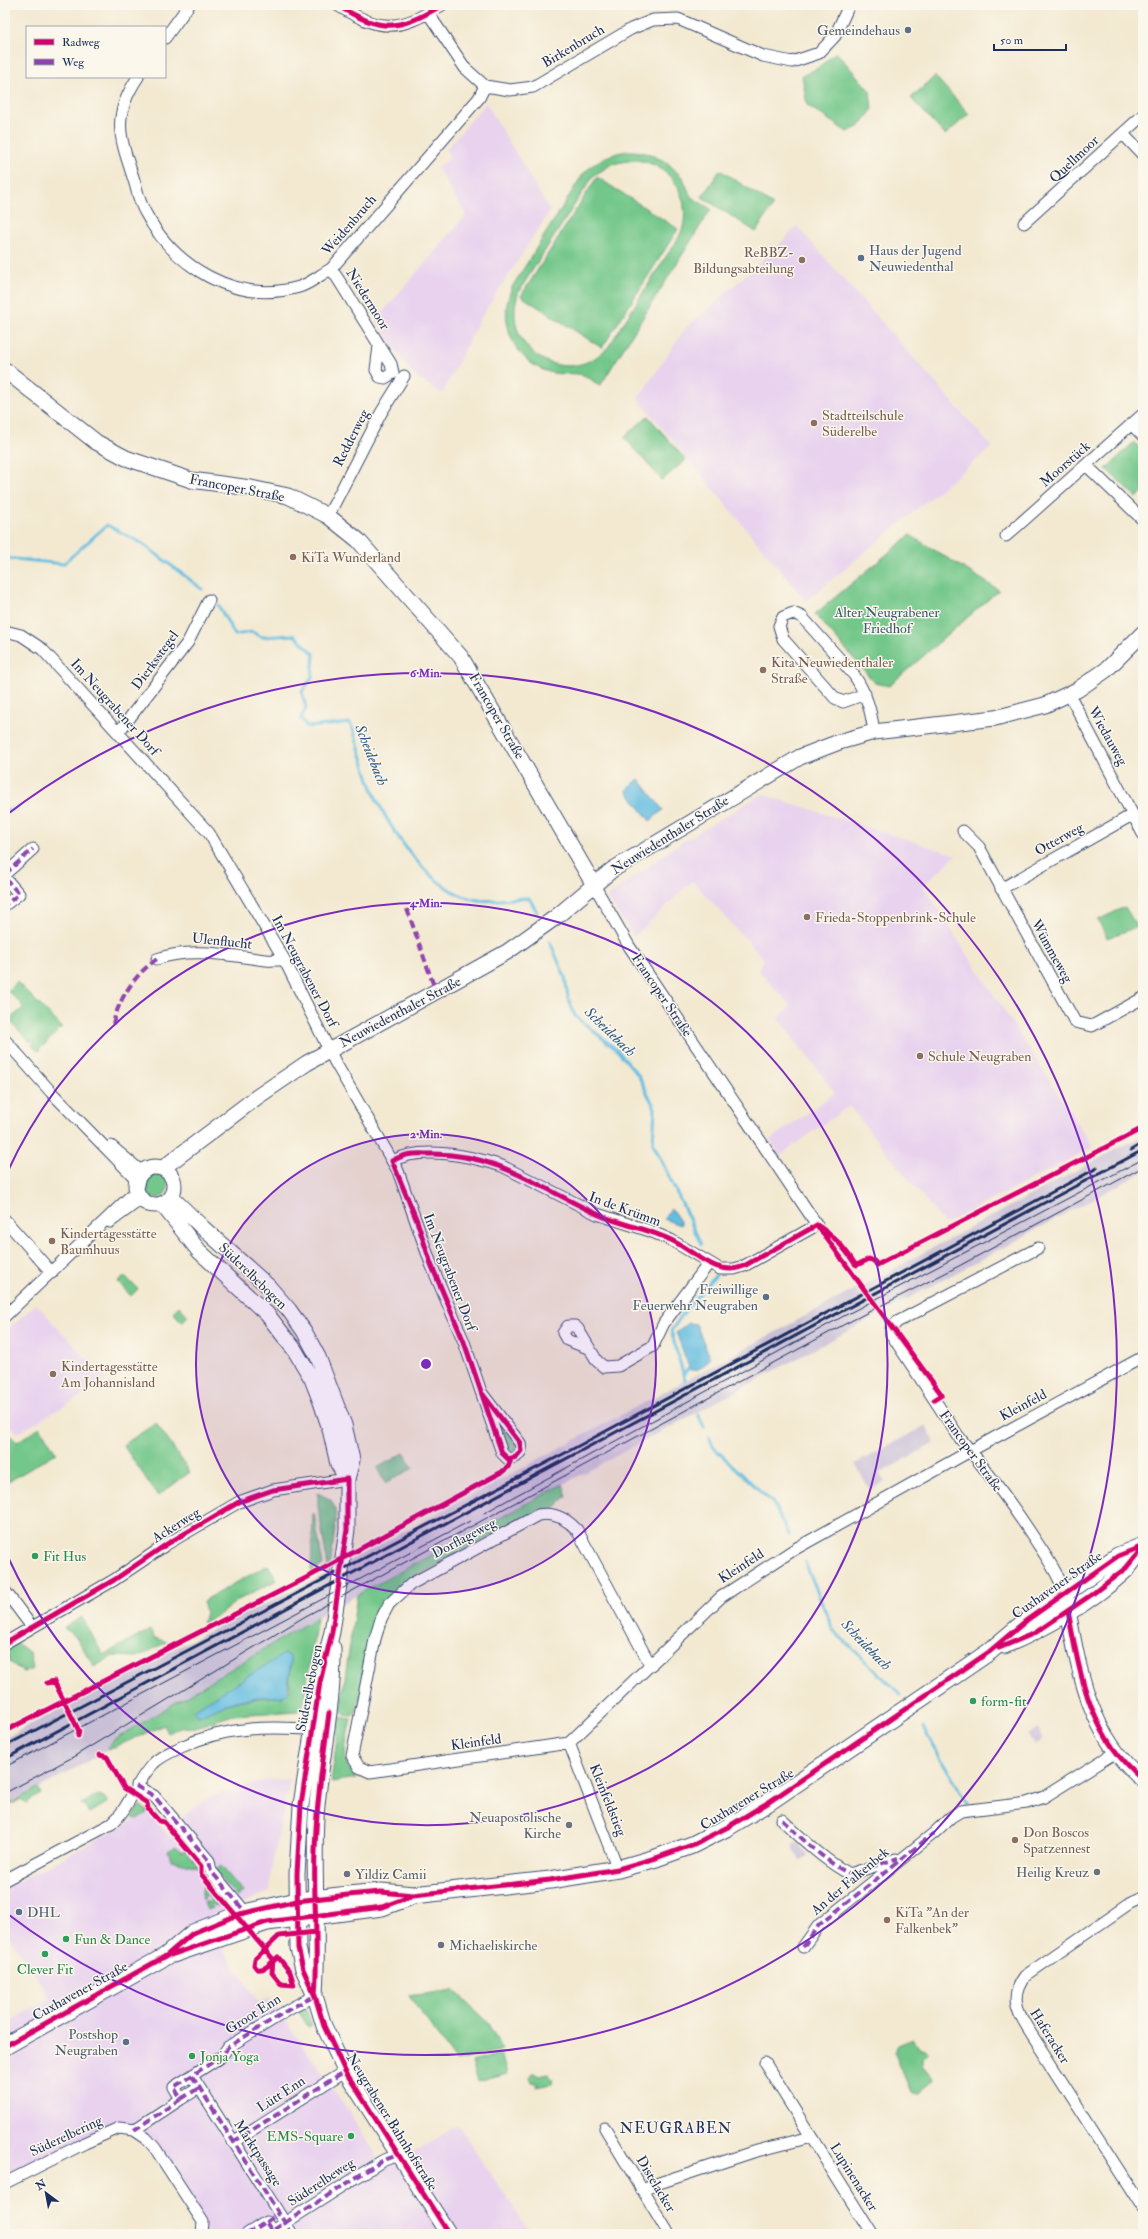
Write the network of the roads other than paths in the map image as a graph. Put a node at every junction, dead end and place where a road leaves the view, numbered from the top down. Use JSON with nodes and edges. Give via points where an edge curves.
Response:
{"nodes":[{"id":1,"x":189,"y":5,"type":"edge"},
{"id":2,"x":337,"y":5,"type":"edge"},
{"id":3,"x":442,"y":5,"type":"edge"},
{"id":4,"x":849,"y":5,"type":"edge"},
{"id":5,"x":428,"y":13,"type":"junction"},
{"id":6,"x":166,"y":37,"type":"edge"},
{"id":7,"x":137,"y":78,"type":"edge"},
{"id":8,"x":486,"y":86,"type":"junction"},
{"id":9,"x":1143,"y":116,"type":"edge"},
{"id":10,"x":1122,"y":134,"type":"junction"},
{"id":11,"x":1143,"y":155,"type":"edge"},
{"id":12,"x":1024,"y":223,"type":"dead end"},
{"id":13,"x":331,"y":269,"type":"junction"},
{"id":14,"x":380,"y":346,"type":"dead end"},
{"id":15,"x":5,"y":370,"type":"edge"},
{"id":16,"x":404,"y":376,"type":"dead end"},
{"id":17,"x":1143,"y":414,"type":"edge"},
{"id":18,"x":1132,"y":425,"type":"junction"},
{"id":19,"x":1143,"y":436,"type":"edge"},
{"id":20,"x":1086,"y":465,"type":"junction"},
{"id":21,"x":1141,"y":514,"type":"edge"},
{"id":22,"x":328,"y":516,"type":"junction"},
{"id":23,"x":1006,"y":536,"type":"dead end"},
{"id":24,"x":209,"y":600,"type":"dead end"},
{"id":25,"x":5,"y":631,"type":"edge"},
{"id":26,"x":1143,"y":633,"type":"edge"},
{"id":27,"x":865,"y":694,"type":"junction"},
{"id":28,"x":1069,"y":694,"type":"junction"},
{"id":29,"x":874,"y":732,"type":"junction"},
{"id":30,"x":118,"y":733,"type":"junction"},
{"id":31,"x":1132,"y":815,"type":"junction"},
{"id":32,"x":963,"y":831,"type":"dead end"},
{"id":33,"x":1143,"y":834,"type":"edge"},
{"id":34,"x":32,"y":849,"type":"dead end"},
{"id":35,"x":5,"y":874,"type":"edge"},
{"id":36,"x":5,"y":878,"type":"edge"},
{"id":37,"x":594,"y":885,"type":"junction"},
{"id":38,"x":1001,"y":889,"type":"junction"},
{"id":39,"x":5,"y":905,"type":"edge"},
{"id":40,"x":284,"y":958,"type":"junction"},
{"id":41,"x":157,"y":959,"type":"dead end"},
{"id":42,"x":1143,"y":998,"type":"edge"},
{"id":43,"x":5,"y":1040,"type":"edge"},
{"id":44,"x":329,"y":1050,"type":"junction"},
{"id":45,"x":392,"y":1161,"type":"junction"},
{"id":46,"x":166,"y":1171,"type":"junction"},
{"id":47,"x":139,"y":1185,"type":"junction"},
{"id":48,"x":166,"y":1200,"type":"junction"},
{"id":49,"x":5,"y":1220,"type":"edge"},
{"id":50,"x":817,"y":1225,"type":"joint"},
{"id":51,"x":1038,"y":1248,"type":"dead end"},
{"id":52,"x":709,"y":1264,"type":"junction"},
{"id":53,"x":52,"y":1272,"type":"junction"},
{"id":54,"x":5,"y":1316,"type":"edge"},
{"id":55,"x":590,"y":1349,"type":"dead end"},
{"id":56,"x":1143,"y":1358,"type":"edge"},
{"id":57,"x":481,"y":1392,"type":"junction"},
{"id":58,"x":972,"y":1450,"type":"junction"},
{"id":59,"x":347,"y":1479,"type":"junction"},
{"id":60,"x":5,"y":1591,"type":"edge"},
{"id":61,"x":1065,"y":1593,"type":"junction"},
{"id":62,"x":1068,"y":1611,"type":"junction"},
{"id":63,"x":32,"y":1627,"type":"junction"},
{"id":64,"x":5,"y":1643,"type":"edge"},
{"id":65,"x":989,"y":1652,"type":"junction"},
{"id":66,"x":651,"y":1666,"type":"junction"},
{"id":67,"x":320,"y":1730,"type":"junction"},
{"id":68,"x":568,"y":1744,"type":"junction"},
{"id":69,"x":1116,"y":1752,"type":"junction"},
{"id":70,"x":363,"y":1770,"type":"joint"},
{"id":71,"x":1143,"y":1780,"type":"edge"},
{"id":72,"x":136,"y":1786,"type":"junction"},
{"id":73,"x":782,"y":1820,"type":"dead end"},
{"id":74,"x":902,"y":1857,"type":"junction"},
{"id":75,"x":618,"y":1869,"type":"junction"},
{"id":76,"x":5,"y":1880,"type":"edge"},
{"id":77,"x":1143,"y":1897,"type":"edge"},
{"id":78,"x":315,"y":1906,"type":"junction"},
{"id":79,"x":297,"y":1909,"type":"junction"},
{"id":80,"x":246,"y":1913,"type":"junction"},
{"id":81,"x":803,"y":1947,"type":"dead end"},
{"id":82,"x":166,"y":1956,"type":"junction"},
{"id":83,"x":315,"y":1996,"type":"junction"},
{"id":84,"x":5,"y":2046,"type":"edge"},
{"id":85,"x":765,"y":2063,"type":"dead end"},
{"id":86,"x":345,"y":2071,"type":"junction"},
{"id":87,"x":192,"y":2076,"type":"junction"},
{"id":88,"x":199,"y":2088,"type":"junction"},
{"id":89,"x":181,"y":2099,"type":"junction"},
{"id":90,"x":605,"y":2128,"type":"dead end"},
{"id":91,"x":134,"y":2130,"type":"junction"},
{"id":92,"x":811,"y":2137,"type":"junction"},
{"id":93,"x":233,"y":2142,"type":"junction"},
{"id":94,"x":398,"y":2155,"type":"junction"},
{"id":95,"x":5,"y":2183,"type":"edge"},
{"id":96,"x":641,"y":2189,"type":"junction"},
{"id":97,"x":1143,"y":2208,"type":"edge"},
{"id":98,"x":282,"y":2218,"type":"junction"},
{"id":99,"x":202,"y":2234,"type":"edge"},
{"id":100,"x":247,"y":2234,"type":"edge"},
{"id":101,"x":292,"y":2234,"type":"edge"},
{"id":102,"x":449,"y":2234,"type":"edge"},
{"id":103,"x":669,"y":2234,"type":"edge"},
{"id":104,"x":872,"y":2234,"type":"edge"}],
"edges":[{"from":1,"to":6,"type":"street"},
{"from":2,"to":5,"type":"street","via":[[365,21],[386,27],[407,23]]},
{"from":3,"to":5,"type":"street"},
{"from":4,"to":8,"type":"street","name":"Birkenbruch","via":[[835,36],[818,53],[792,62],[763,56],[678,19],[653,20],[631,29],[533,87],[510,90]]},
{"from":5,"to":8,"type":"street","via":[[465,68]]},
{"from":7,"to":13,"type":"street","name":"Weidenbruch","via":[[127,93],[121,112],[122,142],[144,211],[156,231],[183,261],[216,281],[237,288],[275,292],[300,286]]},
{"from":8,"to":13,"type":"street","name":"Weidenbruch","via":[[480,98]]},
{"from":9,"to":10,"type":"street","name":"Quellmoor"},
{"from":10,"to":11,"type":"street"},
{"from":10,"to":12,"type":"street","name":"Quellmoor"},
{"from":13,"to":14,"type":"street","name":"Niedermoor"},
{"from":15,"to":22,"type":"main road","name":"Francoper Straße","via":[[72,425],[126,458],[191,480],[288,496]]},
{"from":16,"to":22,"type":"street","name":"Redderweg","via":[[381,413]]},
{"from":17,"to":18,"type":"street","name":"Moorstück"},
{"from":18,"to":19,"type":"street"},
{"from":18,"to":20,"type":"street","name":"Moorstück"},
{"from":20,"to":21,"type":"street"},
{"from":20,"to":23,"type":"street","name":"Moorstück"},
{"from":22,"to":37,"type":"main road","name":"Francoper Straße","via":[[378,560],[461,657]]},
{"from":24,"to":30,"type":"street","name":"Dierksstegel","via":[[185,647]]},
{"from":25,"to":30,"type":"street","name":"Im Neugrabener Dorf","via":[[21,635],[42,648]]},
{"from":26,"to":28,"type":"main road","name":"Neuwiedenthaler Straße","via":[[1106,670]]},
{"from":27,"to":27,"type":"street","via":[[854,675],[802,617],[793,613],[783,617],[779,626],[780,635],[835,698],[844,702]]},
{"from":27,"to":29,"type":"street","via":[[871,709]]},
{"from":28,"to":29,"type":"main road","name":"Neuwiedenthaler Straße","via":[[1045,705],[1001,717]]},
{"from":28,"to":31,"type":"street","name":"Wiedauweg"},
{"from":29,"to":37,"type":"main road","name":"Neuwiedenthaler Straße","via":[[800,757],[647,848]]},
{"from":30,"to":40,"type":"street","name":"Im Neugrabener Dorf","via":[[209,833]]},
{"from":31,"to":33,"type":"street","name":"Wiedauweg"},
{"from":31,"to":38,"type":"street","name":"Otterweg"},
{"from":32,"to":38,"type":"street","name":"Wümmeweg","via":[[979,847]]},
{"from":34,"to":35,"type":"street"},
{"from":36,"to":39,"type":"street","via":[[19,894]]},
{"from":37,"to":44,"type":"main road","name":"Neuwiedenthaler Straße","via":[[556,918],[507,952]]},
{"from":37,"to":50,"type":"street","name":"Francoper Straße","via":[[629,946]]},
{"from":38,"to":42,"type":"street","name":"Wümmeweg","via":[[1075,1022],[1092,1026]]},
{"from":40,"to":41,"type":"street","name":"Ulenflucht","via":[[269,962],[245,957],[183,952]]},
{"from":40,"to":44,"type":"street","name":"Im Neugrabener Dorf"},
{"from":43,"to":47,"type":"street"},
{"from":44,"to":45,"type":"street","name":"Im Neugrabener Dorf"},
{"from":44,"to":46,"type":"main road","name":"Neuwiedenthaler Straße","via":[[282,1080],[229,1119]]},
{"from":45,"to":52,"type":"street","name":"In de Krümm","via":[[405,1154],[460,1155],[502,1166],[597,1214],[662,1235]]},
{"from":45,"to":57,"type":"street","name":"Im Neugrabener Dorf","via":[[464,1342]]},
{"from":46,"to":47,"type":"main road","via":[[152,1167]]},
{"from":46,"to":48,"type":"main road","via":[[174,1185]]},
{"from":47,"to":48,"type":"main road","via":[[151,1204]]},
{"from":47,"to":53,"type":"street"},
{"from":48,"to":59,"type":"main road","name":"Süderelbebogen","via":[[199,1251],[267,1314],[294,1349],[312,1379],[330,1429],[338,1464]]},
{"from":48,"to":59,"type":"main road","name":"Süderelbebogen","via":[[203,1228],[268,1286],[304,1331],[327,1377],[344,1425],[352,1460]]},
{"from":49,"to":53,"type":"street"},
{"from":50,"to":52,"type":"street","name":"In de Krümm","via":[[739,1268],[724,1270]]},
{"from":51,"to":58,"type":"street","name":"Francoper Straße","via":[[894,1327],[895,1342],[959,1437]]},
{"from":52,"to":55,"type":"street","via":[[664,1323],[656,1341],[648,1350],[609,1368],[597,1361]]},
{"from":53,"to":54,"type":"street"},
{"from":56,"to":58,"type":"street","name":"Kleinfeld"},
{"from":57,"to":57,"type":"street","name":"Im Neugrabener Dorf","via":[[502,1453],[508,1459],[516,1458],[521,1451],[520,1443]]},
{"from":58,"to":61,"type":"street","name":"Francoper Straße","via":[[1056,1572]]},
{"from":58,"to":66,"type":"street","name":"Kleinfeld","via":[[795,1549],[721,1597]]},
{"from":59,"to":63,"type":"street","name":"Ackerweg","via":[[288,1487],[239,1502],[174,1540],[114,1580]]},
{"from":59,"to":67,"type":"main road","name":"Süderelbebogen","via":[[347,1530],[332,1632],[333,1686]]},
{"from":60,"to":63,"type":"street"},
{"from":61,"to":62,"type":"main road"},
{"from":61,"to":62,"type":"main road","name":"Cuxhavener Straße","via":[[1118,1556],[1143,1546],[1126,1568]]},
{"from":61,"to":65,"type":"main road","name":"Cuxhavener Straße"},
{"from":62,"to":65,"type":"main road","name":"Cuxhavener Straße","via":[[1035,1633]]},
{"from":62,"to":69,"type":"main road","via":[[1087,1700],[1100,1728]]},
{"from":63,"to":64,"type":"street","name":"Ackerweg"},
{"from":65,"to":75,"type":"main road","name":"Cuxhavener Straße","via":[[769,1802],[728,1827],[676,1851]]},
{"from":66,"to":68,"type":"street","name":"Kleinfeld"},
{"from":66,"to":70,"type":"street","name":"Dorflageweg","via":[[577,1530],[560,1517],[550,1514],[538,1516],[411,1584],[389,1604],[375,1639],[352,1756]]},
{"from":67,"to":72,"type":"street","via":[[254,1728],[207,1736],[159,1759]]},
{"from":67,"to":78,"type":"main road","name":"Süderelbebogen"},
{"from":67,"to":79,"type":"main road","name":"Süderelbebogen","via":[[300,1805]]},
{"from":68,"to":70,"type":"street","name":"Kleinfeld","via":[[379,1772]]},
{"from":68,"to":75,"type":"street","name":"Kleinfeldstieg"},
{"from":69,"to":71,"type":"main road"},
{"from":69,"to":74,"type":"street","name":"An der Falkenbek","via":[[1044,1797],[1033,1801],[961,1811]]},
{"from":72,"to":76,"type":"street","via":[[122,1812],[111,1824]]},
{"from":72,"to":80,"type":"street","via":[[154,1796],[209,1861],[211,1871]]},
{"from":73,"to":74,"type":"street","name":"An der Falkenbek","via":[[812,1847],[850,1874]]},
{"from":74,"to":81,"type":"street","name":"An der Falkenbek","via":[[819,1925]]},
{"from":75,"to":78,"type":"main road","name":"Cuxhavener Straße","via":[[501,1886],[413,1895],[381,1892]]},
{"from":77,"to":97,"type":"street","name":"Haferacker","via":[[1130,1903],[1025,1976],[1017,1989],[1015,2001],[1018,2013]]},
{"from":78,"to":79,"type":"main road","name":"Cuxhavener Straße"},
{"from":78,"to":83,"type":"main road","name":"Neugrabener Bahnhofstraße","via":[[318,1960]]},
{"from":79,"to":80,"type":"main road","name":"Cuxhavener Straße"},
{"from":79,"to":82,"type":"main road","name":"Cuxhavener Straße"},
{"from":79,"to":83,"type":"main road","name":"Neugrabener Bahnhofstraße","via":[[300,1955]]},
{"from":80,"to":82,"type":"main road","name":"Cuxhavener Straße","via":[[193,1933]]},
{"from":82,"to":84,"type":"main road","name":"Cuxhavener Straße"},
{"from":83,"to":86,"type":"main road","name":"Neugrabener Bahnhofstraße","via":[[324,2026]]},
{"from":83,"to":87,"type":"street","name":"Groot Enn","via":[[299,2003],[228,2047],[222,2056]]},
{"from":85,"to":92,"type":"street","name":"Lupinenacker"},
{"from":86,"to":93,"type":"street","name":"Lütt Enn"},
{"from":86,"to":94,"type":"main road","name":"Neugrabener Bahnhofstraße"},
{"from":87,"to":88,"type":"street"},
{"from":87,"to":89,"type":"street","name":"Groot Enn","via":[[172,2088]]},
{"from":88,"to":89,"type":"street"},
{"from":88,"to":93,"type":"street","name":"Marktpassage"},
{"from":89,"to":91,"type":"street"},
{"from":90,"to":96,"type":"street","name":"Distelacker"},
{"from":91,"to":95,"type":"street","name":"Süderelbering","via":[[119,2128],[109,2132]]},
{"from":91,"to":99,"type":"street","via":[[155,2148],[203,2222]]},
{"from":92,"to":96,"type":"street","name":"Lupinenacker","via":[[753,2152]]},
{"from":92,"to":104,"type":"street","name":"Lupinenacker"},
{"from":93,"to":98,"type":"street","name":"Marktpassage"},
{"from":94,"to":98,"type":"street","name":"Süderelbeweg","via":[[382,2161]]},
{"from":94,"to":102,"type":"main road","name":"Neugrabener Bahnhofstraße"},
{"from":96,"to":103,"type":"street","name":"Distelacker"},
{"from":98,"to":100,"type":"street","name":"Süderelbeweg","via":[[272,2231],[266,2222]]},
{"from":98,"to":101,"type":"street","name":"Marktpassage"}]}
